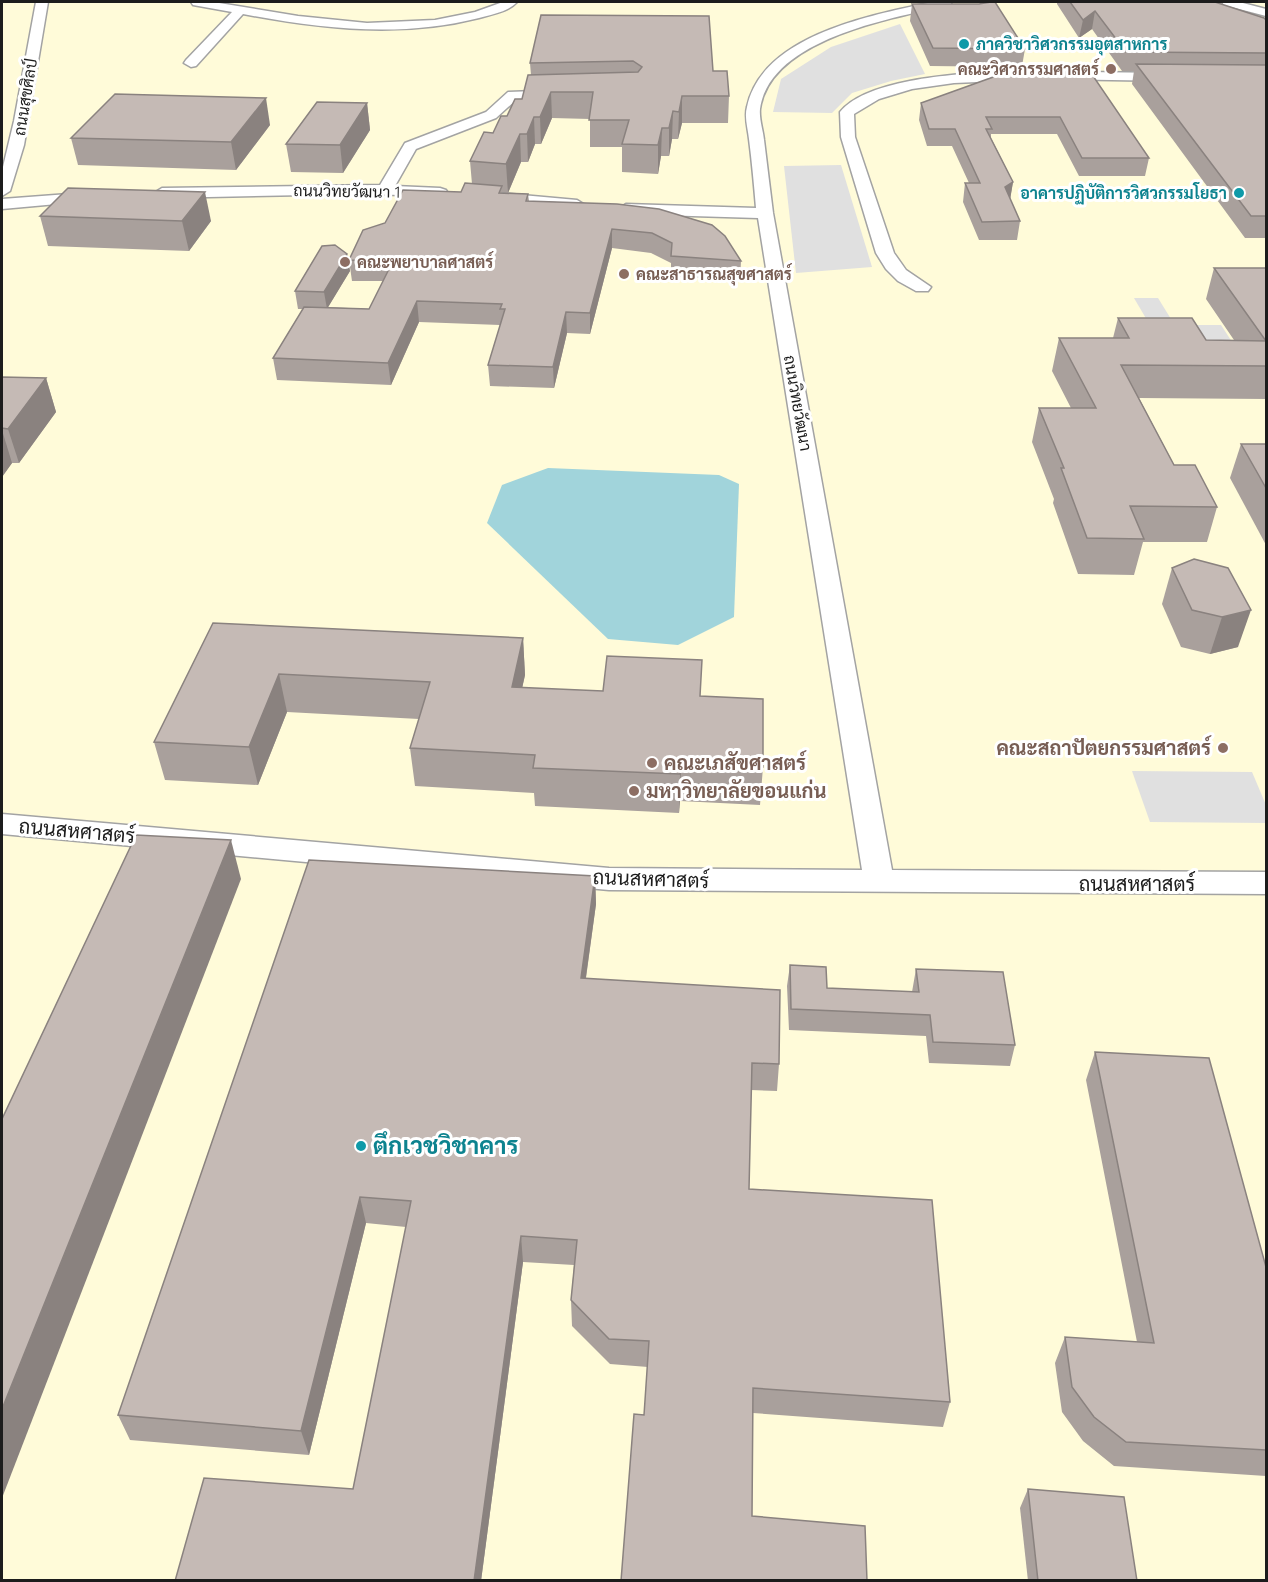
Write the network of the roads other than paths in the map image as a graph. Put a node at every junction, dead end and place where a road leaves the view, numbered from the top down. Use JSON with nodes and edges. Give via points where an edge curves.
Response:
{"nodes":[{"id":1,"x":42,"y":2,"type":"edge"},
{"id":2,"x":196,"y":2,"type":"edge"},
{"id":3,"x":511,"y":2,"type":"edge"},
{"id":4,"x":946,"y":2,"type":"edge"},
{"id":5,"x":1228,"y":2,"type":"edge"},
{"id":6,"x":240,"y":10,"type":"junction"},
{"id":7,"x":1266,"y":12,"type":"edge"},
{"id":8,"x":191,"y":63,"type":"dead end"},
{"id":9,"x":1188,"y":78,"type":"edge"},
{"id":10,"x":578,"y":94,"type":"edge"},
{"id":11,"x":442,"y":134,"type":"junction"},
{"id":12,"x":472,"y":141,"type":"dead end"},
{"id":13,"x":385,"y":190,"type":"junction"},
{"id":14,"x":2,"y":191,"type":"edge"},
{"id":15,"x":144,"y":194,"type":"edge"},
{"id":16,"x":454,"y":194,"type":"edge"},
{"id":17,"x":109,"y":196,"type":"edge"},
{"id":18,"x":477,"y":196,"type":"edge"},
{"id":19,"x":2,"y":204,"type":"edge"},
{"id":20,"x":765,"y":213,"type":"junction"},
{"id":21,"x":922,"y":287,"type":"dead end"},
{"id":22,"x":2,"y":824,"type":"edge"},
{"id":23,"x":879,"y":882,"type":"junction"},
{"id":24,"x":1266,"y":883,"type":"edge"}],
"edges":[{"from":1,"to":14,"type":"street","name":"ถนนสุขศิลป์","via":[[17,144]]},
{"from":2,"to":6,"type":"street"},
{"from":3,"to":6,"type":"street","via":[[455,20],[403,26],[345,24]]},
{"from":4,"to":20,"type":"street","name":"ถนนวิทยวัฒนา","via":[[822,38],[783,59],[766,78],[753,110]]},
{"from":5,"to":7,"type":"street"},
{"from":6,"to":8,"type":"street"},
{"from":9,"to":21,"type":"street","via":[[972,76],[894,89],[854,106],[847,112],[848,137],[885,253],[893,269],[905,280]]},
{"from":10,"to":11,"type":"street","via":[[513,95],[491,115]]},
{"from":11,"to":12,"type":"street"},
{"from":11,"to":13,"type":"street","via":[[410,146]]},
{"from":13,"to":15,"type":"street","name":"ถนนวิทยวัฒนา 1"},
{"from":13,"to":16,"type":"street","name":"ถนนวิทยวัฒนา 1"},
{"from":17,"to":19,"type":"street"},
{"from":18,"to":20,"type":"street","via":[[600,207]]},
{"from":20,"to":23,"type":"street","name":"ถนนวิทยวัฒนา"},
{"from":22,"to":23,"type":"street","name":"ถนนสหศาสตร์","via":[[609,879]]},
{"from":23,"to":24,"type":"street","name":"ถนนสหศาสตร์"}]}
